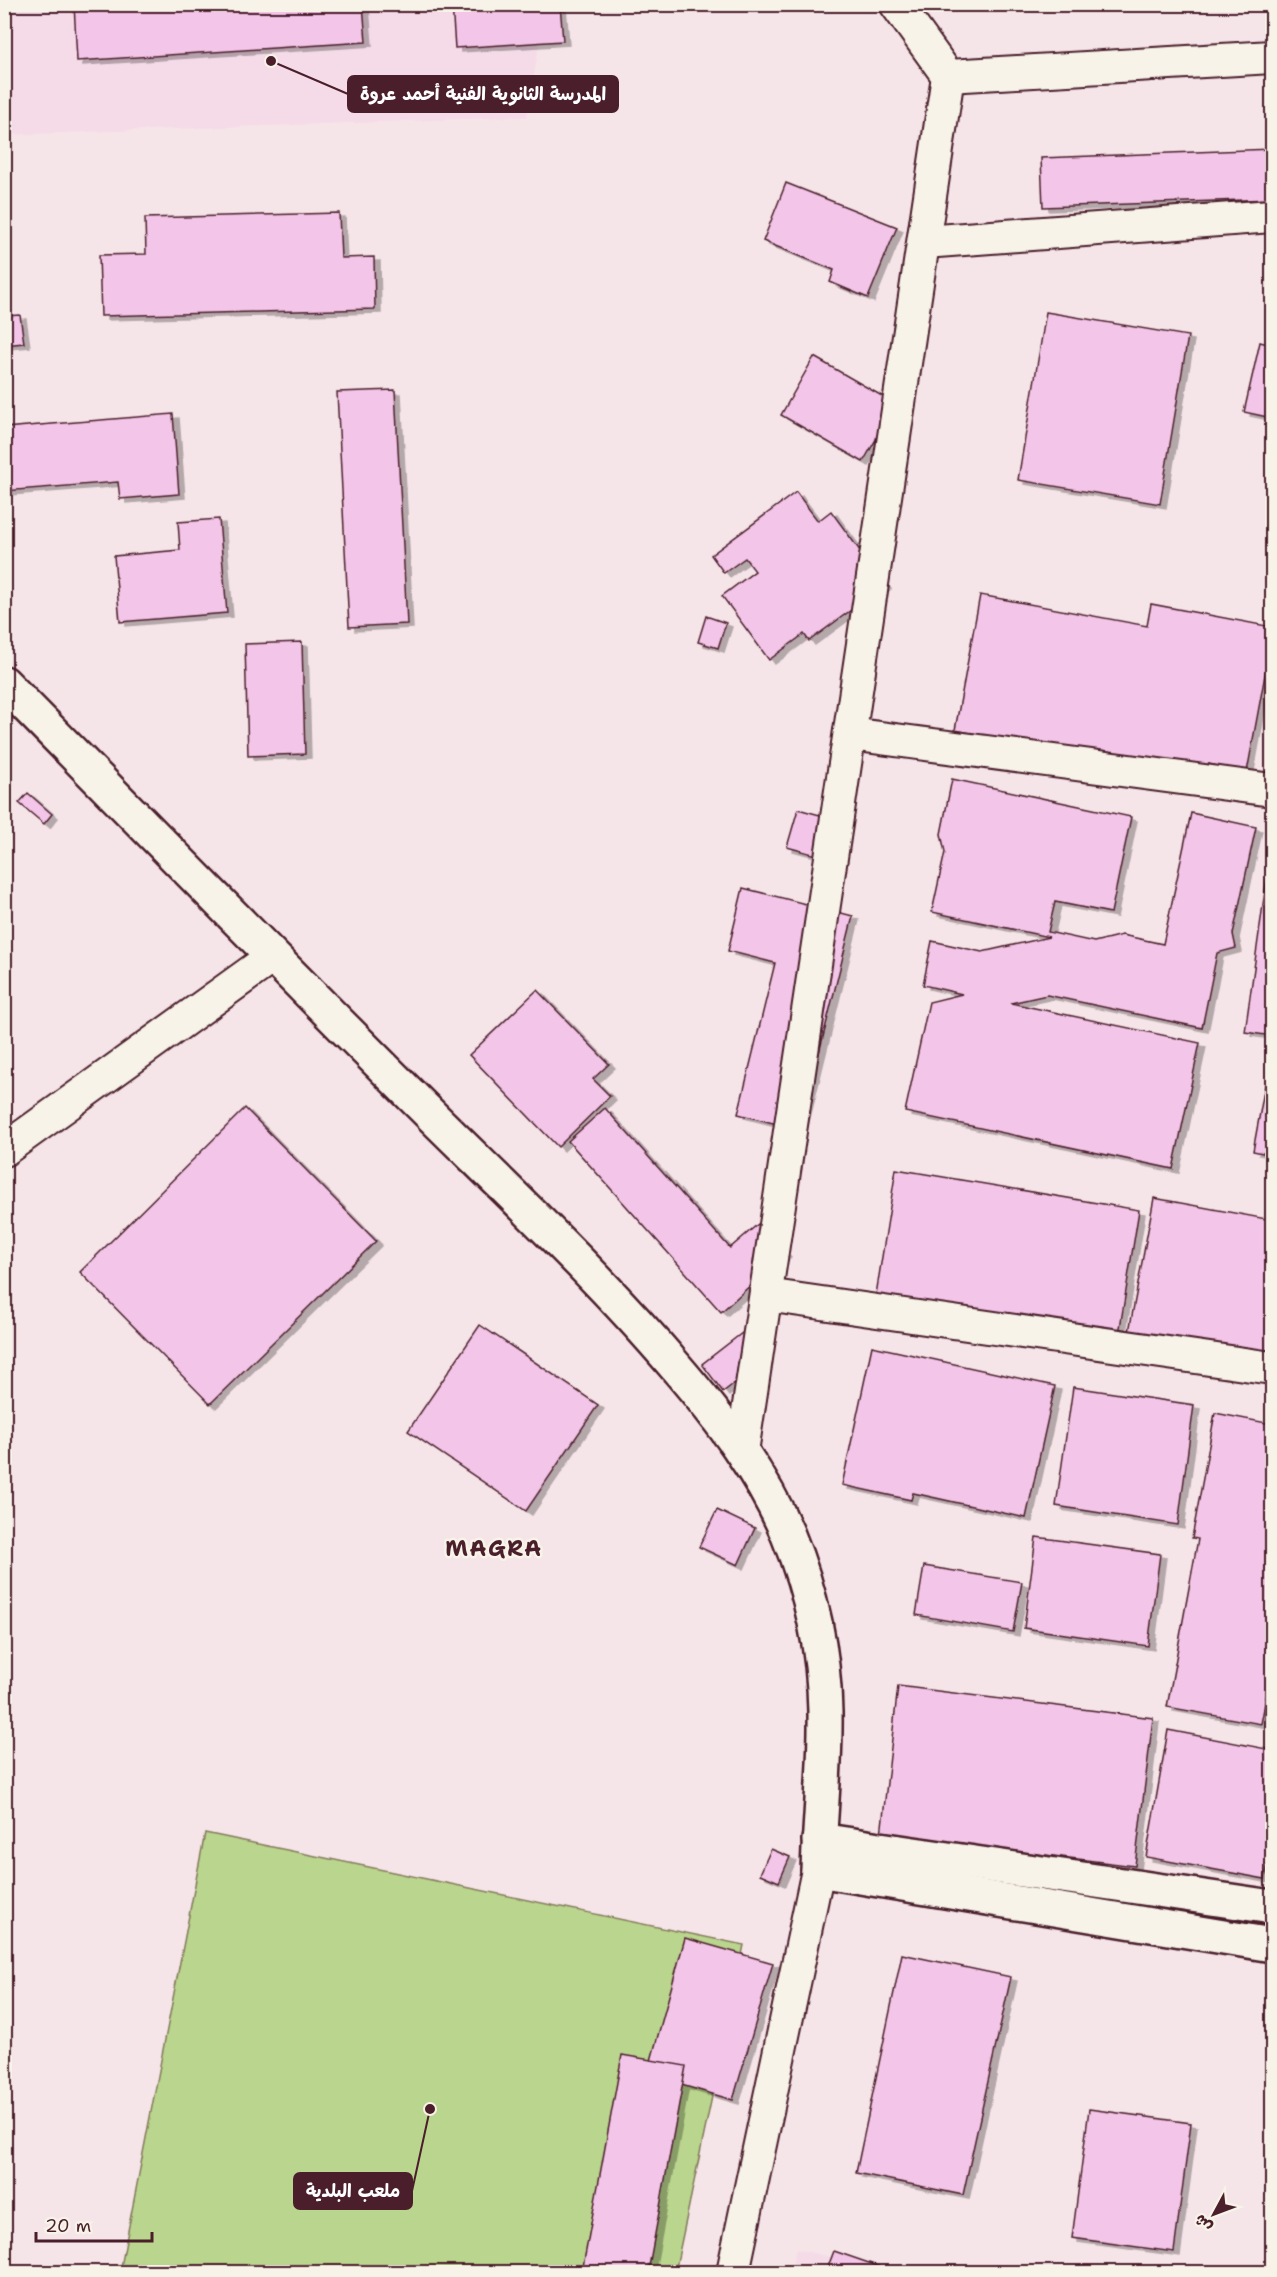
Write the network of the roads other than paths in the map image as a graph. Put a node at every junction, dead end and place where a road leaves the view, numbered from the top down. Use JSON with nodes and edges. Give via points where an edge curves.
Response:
{"nodes":[{"id":1,"x":896,"y":4,"type":"edge"},
{"id":2,"x":1272,"y":57,"type":"edge"},
{"id":3,"x":948,"y":76,"type":"junction"},
{"id":4,"x":1272,"y":216,"type":"edge"},
{"id":5,"x":924,"y":242,"type":"junction"},
{"id":6,"x":4,"y":682,"type":"edge"},
{"id":7,"x":850,"y":734,"type":"junction"},
{"id":8,"x":1272,"y":790,"type":"edge"},
{"id":9,"x":272,"y":957,"type":"junction"},
{"id":10,"x":4,"y":1150,"type":"edge"},
{"id":11,"x":766,"y":1295,"type":"junction"},
{"id":12,"x":1272,"y":1368,"type":"edge"},
{"id":13,"x":742,"y":1452,"type":"junction"},
{"id":14,"x":819,"y":1855,"type":"junction"},
{"id":15,"x":1272,"y":1907,"type":"edge"},
{"id":16,"x":1272,"y":1945,"type":"edge"},
{"id":17,"x":733,"y":2272,"type":"edge"}],
"edges":[{"from":1,"to":3,"type":"street"},
{"from":2,"to":3,"type":"street"},
{"from":3,"to":5,"type":"street"},
{"from":4,"to":5,"type":"street"},
{"from":5,"to":7,"type":"street"},
{"from":6,"to":9,"type":"street"},
{"from":7,"to":8,"type":"street"},
{"from":7,"to":11,"type":"street"},
{"from":9,"to":10,"type":"street"},
{"from":9,"to":13,"type":"street","via":[[610,1293],[708,1404]]},
{"from":11,"to":12,"type":"street"},
{"from":11,"to":13,"type":"street"},
{"from":13,"to":14,"type":"street","via":[[787,1534],[815,1622],[825,1714]]},
{"from":14,"to":15,"type":"street"},
{"from":14,"to":16,"type":"street"},
{"from":14,"to":17,"type":"street"}]}
